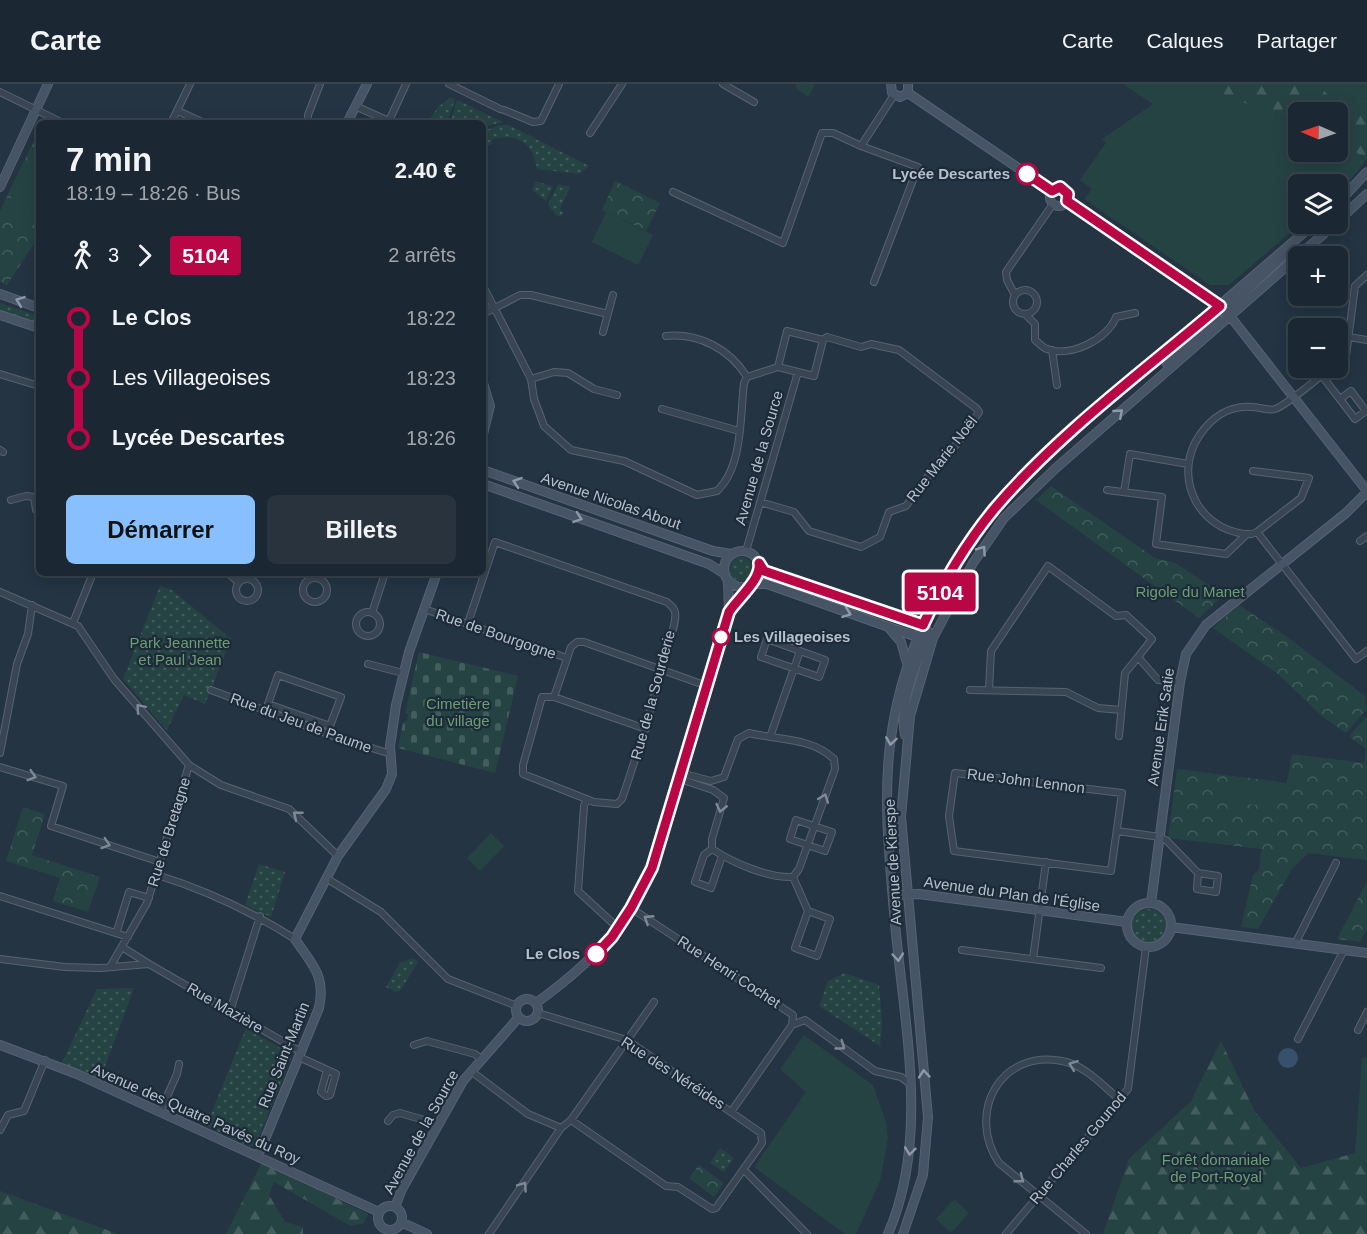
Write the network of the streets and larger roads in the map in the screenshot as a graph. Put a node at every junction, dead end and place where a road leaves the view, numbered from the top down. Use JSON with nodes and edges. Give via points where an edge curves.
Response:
{"nodes":[{"id":1,"x":48,"y":84,"type":"edge"},
{"id":2,"x":190,"y":84,"type":"edge"},
{"id":3,"x":320,"y":84,"type":"edge"},
{"id":4,"x":367,"y":84,"type":"edge"},
{"id":5,"x":406,"y":84,"type":"edge"},
{"id":6,"x":448,"y":84,"type":"edge"},
{"id":7,"x":559,"y":84,"type":"edge"},
{"id":8,"x":622,"y":84,"type":"edge"},
{"id":9,"x":723,"y":84,"type":"edge"},
{"id":10,"x":891,"y":84,"type":"edge"},
{"id":11,"x":908,"y":88,"type":"edge"},
{"id":12,"x":0,"y":92,"type":"edge"},
{"id":13,"x":894,"y":95,"type":"junction"},
{"id":14,"x":754,"y":102,"type":"dead end"},
{"id":15,"x":355,"y":106,"type":"junction"},
{"id":16,"x":36,"y":109,"type":"junction"},
{"id":17,"x":177,"y":111,"type":"junction"},
{"id":18,"x":57,"y":120,"type":"edge"},
{"id":19,"x":172,"y":120,"type":"edge"},
{"id":20,"x":197,"y":120,"type":"edge"},
{"id":21,"x":309,"y":120,"type":"edge"},
{"id":22,"x":348,"y":120,"type":"edge"},
{"id":23,"x":384,"y":120,"type":"edge"},
{"id":24,"x":389,"y":120,"type":"edge"},
{"id":25,"x":590,"y":133,"type":"dead end"},
{"id":26,"x":861,"y":146,"type":"junction"},
{"id":27,"x":1367,"y":172,"type":"edge"},
{"id":28,"x":0,"y":187,"type":"edge"},
{"id":29,"x":1052,"y":191,"type":"junction"},
{"id":30,"x":674,"y":192,"type":"dead end"},
{"id":31,"x":1348,"y":192,"type":"edge"},
{"id":32,"x":1367,"y":194,"type":"edge"},
{"id":33,"x":1067,"y":201,"type":"junction"},
{"id":34,"x":1053,"y":204,"type":"junction"},
{"id":35,"x":1348,"y":211,"type":"edge"},
{"id":36,"x":1303,"y":234,"type":"edge"},
{"id":37,"x":1324,"y":234,"type":"edge"},
{"id":38,"x":1298,"y":238,"type":"junction"},
{"id":39,"x":1367,"y":275,"type":"edge"},
{"id":40,"x":874,"y":282,"type":"dead end"},
{"id":41,"x":486,"y":293,"type":"edge"},
{"id":42,"x":0,"y":294,"type":"edge"},
{"id":43,"x":613,"y":295,"type":"dead end"},
{"id":44,"x":1015,"y":295,"type":"junction"},
{"id":45,"x":1220,"y":306,"type":"junction"},
{"id":46,"x":36,"y":307,"type":"edge"},
{"id":47,"x":493,"y":309,"type":"junction"},
{"id":48,"x":486,"y":312,"type":"edge"},
{"id":49,"x":608,"y":314,"type":"junction"},
{"id":50,"x":1025,"y":314,"type":"junction"},
{"id":51,"x":1135,"y":314,"type":"dead end"},
{"id":52,"x":0,"y":315,"type":"edge"},
{"id":53,"x":1230,"y":316,"type":"junction"},
{"id":54,"x":36,"y":327,"type":"edge"},
{"id":55,"x":603,"y":332,"type":"dead end"},
{"id":56,"x":666,"y":336,"type":"dead end"},
{"id":57,"x":1348,"y":337,"type":"joint"},
{"id":58,"x":823,"y":340,"type":"junction"},
{"id":59,"x":1367,"y":340,"type":"edge"},
{"id":60,"x":1052,"y":350,"type":"junction"},
{"id":61,"x":778,"y":367,"type":"junction"},
{"id":62,"x":798,"y":372,"type":"junction"},
{"id":63,"x":0,"y":374,"type":"edge"},
{"id":64,"x":747,"y":377,"type":"junction"},
{"id":65,"x":1316,"y":378,"type":"edge"},
{"id":66,"x":1324,"y":378,"type":"edge"},
{"id":67,"x":531,"y":379,"type":"junction"},
{"id":68,"x":36,"y":385,"type":"edge"},
{"id":69,"x":1057,"y":385,"type":"dead end"},
{"id":70,"x":1152,"y":385,"type":"junction"},
{"id":71,"x":486,"y":393,"type":"edge"},
{"id":72,"x":617,"y":395,"type":"dead end"},
{"id":73,"x":1293,"y":396,"type":"junction"},
{"id":74,"x":1340,"y":399,"type":"junction"},
{"id":75,"x":662,"y":409,"type":"dead end"},
{"id":76,"x":486,"y":422,"type":"edge"},
{"id":77,"x":739,"y":431,"type":"junction"},
{"id":78,"x":1188,"y":464,"type":"junction"},
{"id":79,"x":486,"y":471,"type":"edge"},
{"id":80,"x":1253,"y":471,"type":"dead end"},
{"id":81,"x":486,"y":485,"type":"edge"},
{"id":82,"x":1107,"y":490,"type":"dead end"},
{"id":83,"x":1367,"y":491,"type":"edge"},
{"id":84,"x":1124,"y":492,"type":"junction"},
{"id":85,"x":36,"y":497,"type":"edge"},
{"id":86,"x":11,"y":500,"type":"dead end"},
{"id":87,"x":760,"y":502,"type":"junction"},
{"id":88,"x":1257,"y":532,"type":"junction"},
{"id":89,"x":1247,"y":534,"type":"junction"},
{"id":90,"x":1367,"y":536,"type":"edge"},
{"id":91,"x":1360,"y":541,"type":"dead end"},
{"id":92,"x":746,"y":551,"type":"junction"},
{"id":93,"x":732,"y":554,"type":"junction"},
{"id":94,"x":1281,"y":562,"type":"junction"},
{"id":95,"x":759,"y":563,"type":"junction"},
{"id":96,"x":486,"y":569,"type":"edge"},
{"id":97,"x":92,"y":576,"type":"edge"},
{"id":98,"x":231,"y":576,"type":"edge"},
{"id":99,"x":385,"y":576,"type":"edge"},
{"id":100,"x":436,"y":576,"type":"edge"},
{"id":101,"x":484,"y":576,"type":"edge"},
{"id":102,"x":726,"y":577,"type":"junction"},
{"id":103,"x":239,"y":583,"type":"dead end"},
{"id":104,"x":750,"y":584,"type":"junction"},
{"id":105,"x":0,"y":591,"type":"edge"},
{"id":106,"x":32,"y":605,"type":"junction"},
{"id":107,"x":424,"y":609,"type":"junction"},
{"id":108,"x":729,"y":612,"type":"junction"},
{"id":109,"x":372,"y":613,"type":"dead end"},
{"id":110,"x":73,"y":623,"type":"junction"},
{"id":111,"x":468,"y":623,"type":"junction"},
{"id":112,"x":923,"y":625,"type":"junction"},
{"id":113,"x":889,"y":627,"type":"junction"},
{"id":114,"x":925,"y":638,"type":"junction"},
{"id":115,"x":800,"y":651,"type":"junction"},
{"id":116,"x":1367,"y":651,"type":"edge"},
{"id":117,"x":1138,"y":657,"type":"junction"},
{"id":118,"x":567,"y":658,"type":"junction"},
{"id":119,"x":368,"y":664,"type":"dead end"},
{"id":120,"x":794,"y":668,"type":"junction"},
{"id":121,"x":907,"y":668,"type":"junction"},
{"id":122,"x":662,"y":670,"type":"junction"},
{"id":123,"x":403,"y":674,"type":"junction"},
{"id":124,"x":1180,"y":682,"type":"junction"},
{"id":125,"x":707,"y":686,"type":"junction"},
{"id":126,"x":211,"y":690,"type":"dead end"},
{"id":127,"x":970,"y":690,"type":"dead end"},
{"id":128,"x":989,"y":690,"type":"junction"},
{"id":129,"x":554,"y":697,"type":"junction"},
{"id":130,"x":268,"y":704,"type":"joint"},
{"id":131,"x":1121,"y":710,"type":"junction"},
{"id":132,"x":646,"y":729,"type":"junction"},
{"id":133,"x":1119,"y":736,"type":"dead end"},
{"id":134,"x":770,"y":737,"type":"junction"},
{"id":135,"x":0,"y":753,"type":"edge"},
{"id":136,"x":391,"y":754,"type":"junction"},
{"id":137,"x":189,"y":765,"type":"junction"},
{"id":138,"x":0,"y":767,"type":"edge"},
{"id":139,"x":681,"y":776,"type":"junction"},
{"id":140,"x":716,"y":781,"type":"junction"},
{"id":141,"x":713,"y":790,"type":"junction"},
{"id":142,"x":587,"y":799,"type":"junction"},
{"id":143,"x":814,"y":826,"type":"junction"},
{"id":144,"x":1117,"y":831,"type":"junction"},
{"id":145,"x":1160,"y":837,"type":"junction"},
{"id":146,"x":808,"y":845,"type":"junction"},
{"id":147,"x":712,"y":849,"type":"junction"},
{"id":148,"x":338,"y":856,"type":"junction"},
{"id":149,"x":722,"y":856,"type":"junction"},
{"id":150,"x":160,"y":862,"type":"junction"},
{"id":151,"x":1046,"y":862,"type":"junction"},
{"id":152,"x":1336,"y":863,"type":"dead end"},
{"id":153,"x":1198,"y":873,"type":"dead end"},
{"id":154,"x":157,"y":875,"type":"junction"},
{"id":155,"x":793,"y":877,"type":"junction"},
{"id":156,"x":326,"y":878,"type":"junction"},
{"id":157,"x":907,"y":894,"type":"junction"},
{"id":158,"x":893,"y":895,"type":"junction"},
{"id":159,"x":0,"y":896,"type":"edge"},
{"id":160,"x":149,"y":898,"type":"junction"},
{"id":161,"x":1151,"y":903,"type":"junction"},
{"id":162,"x":631,"y":908,"type":"junction"},
{"id":163,"x":808,"y":911,"type":"junction"},
{"id":164,"x":1039,"y":911,"type":"junction"},
{"id":165,"x":260,"y":916,"type":"junction"},
{"id":166,"x":1127,"y":922,"type":"junction"},
{"id":167,"x":617,"y":927,"type":"junction"},
{"id":168,"x":1171,"y":927,"type":"junction"},
{"id":169,"x":117,"y":932,"type":"junction"},
{"id":170,"x":128,"y":937,"type":"junction"},
{"id":171,"x":295,"y":939,"type":"junction"},
{"id":172,"x":1295,"y":944,"type":"junction"},
{"id":173,"x":122,"y":947,"type":"junction"},
{"id":174,"x":1146,"y":947,"type":"junction"},
{"id":175,"x":962,"y":950,"type":"dead end"},
{"id":176,"x":1344,"y":950,"type":"junction"},
{"id":177,"x":1367,"y":953,"type":"edge"},
{"id":178,"x":0,"y":959,"type":"edge"},
{"id":179,"x":1032,"y":959,"type":"junction"},
{"id":180,"x":149,"y":964,"type":"junction"},
{"id":181,"x":110,"y":967,"type":"junction"},
{"id":182,"x":1101,"y":968,"type":"dead end"},
{"id":183,"x":654,"y":1002,"type":"dead end"},
{"id":184,"x":536,"y":1003,"type":"junction"},
{"id":185,"x":517,"y":1006,"type":"junction"},
{"id":186,"x":230,"y":1011,"type":"junction"},
{"id":187,"x":1367,"y":1012,"type":"edge"},
{"id":188,"x":538,"y":1013,"type":"junction"},
{"id":189,"x":519,"y":1017,"type":"junction"},
{"id":190,"x":792,"y":1025,"type":"junction"},
{"id":191,"x":1358,"y":1030,"type":"dead end"},
{"id":192,"x":1298,"y":1039,"type":"dead end"},
{"id":193,"x":627,"y":1040,"type":"junction"},
{"id":194,"x":0,"y":1045,"type":"edge"},
{"id":195,"x":414,"y":1045,"type":"dead end"},
{"id":196,"x":300,"y":1054,"type":"junction"},
{"id":197,"x":481,"y":1059,"type":"junction"},
{"id":198,"x":45,"y":1060,"type":"junction"},
{"id":199,"x":179,"y":1064,"type":"dead end"},
{"id":200,"x":327,"y":1070,"type":"dead end"},
{"id":201,"x":471,"y":1071,"type":"junction"},
{"id":202,"x":910,"y":1084,"type":"junction"},
{"id":203,"x":1119,"y":1100,"type":"junction"},
{"id":204,"x":160,"y":1112,"type":"junction"},
{"id":205,"x":731,"y":1112,"type":"junction"},
{"id":206,"x":571,"y":1120,"type":"junction"},
{"id":207,"x":388,"y":1121,"type":"dead end"},
{"id":208,"x":438,"y":1124,"type":"junction"},
{"id":209,"x":561,"y":1128,"type":"junction"},
{"id":210,"x":0,"y":1130,"type":"edge"},
{"id":211,"x":258,"y":1156,"type":"junction"},
{"id":212,"x":744,"y":1170,"type":"junction"},
{"id":213,"x":1040,"y":1195,"type":"junction"},
{"id":214,"x":395,"y":1207,"type":"junction"},
{"id":215,"x":379,"y":1212,"type":"junction"},
{"id":216,"x":401,"y":1222,"type":"junction"},
{"id":217,"x":381,"y":1231,"type":"edge"},
{"id":218,"x":427,"y":1234,"type":"edge"},
{"id":219,"x":489,"y":1234,"type":"edge"},
{"id":220,"x":807,"y":1234,"type":"edge"},
{"id":221,"x":888,"y":1234,"type":"edge"},
{"id":222,"x":903,"y":1234,"type":"edge"},
{"id":223,"x":1006,"y":1234,"type":"edge"},
{"id":224,"x":1086,"y":1234,"type":"edge"}],
"edges":[{"from":1,"to":16,"type":"street"},
{"from":2,"to":17,"type":"street"},
{"from":3,"to":21,"type":"street"},
{"from":4,"to":15,"type":"street"},
{"from":5,"to":24,"type":"street"},
{"from":6,"to":7,"type":"street","via":[[533,122],[541,122]]},
{"from":8,"to":25,"type":"street"},
{"from":9,"to":14,"type":"street"},
{"from":10,"to":13,"type":"street"},
{"from":11,"to":13,"type":"street","via":[[903,96]]},
{"from":11,"to":29,"type":"street"},
{"from":12,"to":16,"type":"street"},
{"from":13,"to":26,"type":"street"},
{"from":15,"to":22,"type":"street"},
{"from":15,"to":23,"type":"street"},
{"from":16,"to":18,"type":"street"},
{"from":16,"to":28,"type":"street"},
{"from":17,"to":19,"type":"street"},
{"from":17,"to":20,"type":"street"},
{"from":26,"to":30,"type":"street","via":[[833,133],[822,133],[783,243]]},
{"from":26,"to":40,"type":"street","via":[[918,167]]},
{"from":27,"to":31,"type":"street"},
{"from":29,"to":33,"type":"street","via":[[1060,187],[1065,190]]},
{"from":29,"to":34,"type":"street"},
{"from":32,"to":35,"type":"street"},
{"from":33,"to":34,"type":"street","via":[[1060,206]]},
{"from":33,"to":45,"type":"street"},
{"from":34,"to":44,"type":"street","via":[[1006,272]]},
{"from":36,"to":38,"type":"street","name":"Avenue de Kierspe"},
{"from":37,"to":53,"type":"street","name":"Avenue de Kierspe"},
{"from":38,"to":45,"type":"street","name":"Avenue de Kierspe"},
{"from":38,"to":53,"type":"street","via":[[1280,261],[1233,303]]},
{"from":39,"to":57,"type":"street","via":[[1355,286]]},
{"from":41,"to":47,"type":"street"},
{"from":46,"to":42,"type":"street","one_way":true},
{"from":43,"to":49,"type":"street"},
{"from":44,"to":50,"type":"street","via":[[1014,308]]},
{"from":44,"to":50,"type":"street","via":[[1025,290],[1036,296],[1035,309]]},
{"from":45,"to":53,"type":"street"},
{"from":45,"to":70,"type":"street","via":[[1217,318],[1168,363]]},
{"from":45,"to":112,"type":"street","name":"Avenue de Kierspe","via":[[1047,453],[995,509],[962,555]]},
{"from":47,"to":48,"type":"street"},
{"from":47,"to":49,"type":"street","via":[[520,295],[531,295]]},
{"from":47,"to":67,"type":"street"},
{"from":49,"to":55,"type":"street"},
{"from":50,"to":60,"type":"street","via":[[1035,324],[1035,340]]},
{"from":51,"to":60,"type":"street","via":[[1116,317],[1105,335],[1081,346]]},
{"from":52,"to":54,"type":"street"},
{"from":53,"to":70,"type":"street","name":"Avenue de Kierspe"},
{"from":53,"to":73,"type":"street"},
{"from":56,"to":64,"type":"street","via":[[679,335],[719,348],[736,360]]},
{"from":57,"to":59,"type":"street"},
{"from":58,"to":61,"type":"street","via":[[787,331]]},
{"from":58,"to":62,"type":"street","via":[[814,376]]},
{"from":58,"to":87,"type":"street","name":"Rue Marie Noël","via":[[827,337],[861,347],[871,344],[899,351],[979,412],[906,506],[889,512],[880,537],[861,547],[810,531],[794,512]]},
{"from":60,"to":69,"type":"street"},
{"from":61,"to":62,"type":"street"},
{"from":61,"to":64,"type":"street"},
{"from":62,"to":87,"type":"street","name":"Avenue de la Source"},
{"from":63,"to":68,"type":"street"},
{"from":64,"to":77,"type":"street"},
{"from":65,"to":73,"type":"street"},
{"from":66,"to":74,"type":"street"},
{"from":67,"to":72,"type":"street","via":[[554,372],[568,373],[594,388]]},
{"from":67,"to":77,"type":"street","via":[[544,426],[570,450],[624,461],[697,495],[709,495],[723,486],[736,455]]},
{"from":114,"to":70,"type":"street","name":"Avenue de Kierspe","one_way":true,"via":[[1004,518]]},
{"from":71,"to":76,"type":"street","via":[[490,406]]},
{"from":73,"to":78,"type":"street","via":[[1275,410],[1237,408],[1216,416],[1198,437]]},
{"from":73,"to":83,"type":"street"},
{"from":74,"to":74,"type":"street","via":[[1351,391],[1366,411],[1355,419]]},
{"from":75,"to":77,"type":"street"},
{"from":78,"to":84,"type":"street","via":[[1130,454]]},
{"from":78,"to":89,"type":"street","via":[[1190,489],[1201,512],[1217,524]]},
{"from":93,"to":79,"type":"street","name":"Avenue Nicolas About","one_way":true,"via":[[713,551]]},
{"from":80,"to":88,"type":"street","via":[[1309,477],[1301,498]]},
{"from":81,"to":102,"type":"street","name":"Avenue Nicolas About","one_way":true,"via":[[709,564]]},
{"from":82,"to":84,"type":"street"},
{"from":83,"to":94,"type":"street","name":"Avenue Erik Satie","via":[[1346,513]]},
{"from":84,"to":89,"type":"street","via":[[1162,497],[1156,544],[1226,554]]},
{"from":85,"to":86,"type":"street"},
{"from":87,"to":92,"type":"street","name":"Avenue de la Source"},
{"from":88,"to":89,"type":"street"},
{"from":88,"to":94,"type":"street"},
{"from":90,"to":91,"type":"street"},
{"from":92,"to":93,"type":"street","name":"Avenue Nicolas About"},
{"from":92,"to":95,"type":"street"},
{"from":93,"to":102,"type":"street","via":[[725,563]]},
{"from":94,"to":116,"type":"street","via":[[1356,659]]},
{"from":94,"to":124,"type":"street","name":"Avenue Erik Satie","via":[[1206,625],[1186,654]]},
{"from":95,"to":104,"type":"street","via":[[759,574]]},
{"from":95,"to":112,"type":"street","via":[[764,571]]},
{"from":96,"to":122,"type":"street","name":"Rue de la Sourderie","via":[[495,542],[666,602],[675,614]]},
{"from":97,"to":110,"type":"street"},
{"from":98,"to":103,"type":"street"},
{"from":99,"to":109,"type":"street"},
{"from":100,"to":107,"type":"street"},
{"from":101,"to":111,"type":"street","name":"Rue de la Sourderie"},
{"from":102,"to":104,"type":"street","name":"Avenue Nicolas About","via":[[738,586]]},
{"from":102,"to":108,"type":"street"},
{"from":104,"to":108,"type":"street"},
{"from":104,"to":113,"type":"street","name":"Avenue Nicolas About","one_way":true,"via":[[767,584]]},
{"from":105,"to":106,"type":"street"},
{"from":106,"to":110,"type":"street"},
{"from":106,"to":135,"type":"street","via":[[28,634],[16,664]]},
{"from":107,"to":111,"type":"street","name":"Rue de Bourgogne"},
{"from":107,"to":123,"type":"street"},
{"from":108,"to":125,"type":"street"},
{"from":137,"to":110,"type":"street","one_way":true,"via":[[114,679],[82,630]]},
{"from":111,"to":118,"type":"street","name":"Rue de Bourgogne"},
{"from":112,"to":114,"type":"street","name":"Avenue de Kierspe"},
{"from":112,"to":114,"type":"street"},
{"from":113,"to":114,"type":"street","name":"Avenue Nicolas About"},
{"from":113,"to":121,"type":"street","via":[[901,642]]},
{"from":114,"to":121,"type":"street","name":"Avenue de Kierspe"},
{"from":114,"to":157,"type":"street","name":"Avenue de Kierspe","via":[[912,675],[903,722],[906,742],[902,817]]},
{"from":115,"to":120,"type":"street"},
{"from":115,"to":120,"type":"street","via":[[825,660],[819,677]]},
{"from":115,"to":120,"type":"street","via":[[767,639],[761,657]]},
{"from":117,"to":124,"type":"street","via":[[1158,680]]},
{"from":117,"to":128,"type":"street","via":[[1152,639],[1126,615],[1116,616],[1048,566],[991,651]]},
{"from":117,"to":131,"type":"street","via":[[1125,673]]},
{"from":118,"to":122,"type":"street","via":[[577,642],[584,642]]},
{"from":118,"to":129,"type":"street"},
{"from":119,"to":123,"type":"street"},
{"from":120,"to":134,"type":"street"},
{"from":121,"to":158,"type":"street","name":"Avenue de Kierspe","one_way":true,"via":[[887,772]]},
{"from":122,"to":125,"type":"street"},
{"from":122,"to":132,"type":"street","name":"Rue de la Sourderie"},
{"from":123,"to":136,"type":"street"},
{"from":124,"to":145,"type":"street","name":"Avenue Erik Satie"},
{"from":125,"to":139,"type":"street"},
{"from":126,"to":136,"type":"street","name":"Rue du Jeu de Paume"},
{"from":127,"to":128,"type":"street"},
{"from":128,"to":131,"type":"street","via":[[1066,692],[1098,708]]},
{"from":129,"to":132,"type":"street"},
{"from":129,"to":142,"type":"street","via":[[542,697],[537,706],[523,774]]},
{"from":130,"to":130,"type":"street","via":[[278,675],[340,697],[330,726]]},
{"from":131,"to":133,"type":"street"},
{"from":132,"to":142,"type":"street","name":"Rue de la Sourderie","via":[[620,803]]},
{"from":134,"to":140,"type":"street","via":[[744,734],[734,746],[724,777]]},
{"from":143,"to":134,"type":"street","one_way":true,"via":[[835,769],[834,759],[826,752],[786,737]]},
{"from":136,"to":148,"type":"street","via":[[392,774],[386,789]]},
{"from":148,"to":137,"type":"street","one_way":true,"via":[[289,809],[221,785]]},
{"from":137,"to":150,"type":"street","name":"Rue de Bretagne"},
{"from":138,"to":150,"type":"street","one_way":true,"via":[[63,786],[51,826]]},
{"from":139,"to":140,"type":"street"},
{"from":139,"to":141,"type":"street"},
{"from":139,"to":162,"type":"street","via":[[652,868]]},
{"from":140,"to":141,"type":"street"},
{"from":141,"to":147,"type":"street","one_way":true,"via":[[724,798],[724,803]]},
{"from":142,"to":167,"type":"street","via":[[578,891]]},
{"from":143,"to":146,"type":"street"},
{"from":143,"to":146,"type":"street","via":[[832,832],[825,851]]},
{"from":143,"to":146,"type":"street","via":[[796,820],[790,839]]},
{"from":144,"to":145,"type":"street"},
{"from":144,"to":151,"type":"street","name":"Rue John Lennon","via":[[1111,870]]},
{"from":144,"to":151,"type":"street","name":"Rue John Lennon","via":[[1122,793],[955,773],[949,816],[954,851]]},
{"from":145,"to":153,"type":"street"},
{"from":145,"to":161,"type":"street","name":"Avenue Erik Satie"},
{"from":146,"to":155,"type":"street"},
{"from":147,"to":149,"type":"street"},
{"from":147,"to":149,"type":"street","via":[[704,855],[695,882],[711,888]]},
{"from":148,"to":156,"type":"street"},
{"from":149,"to":155,"type":"street","via":[[783,878]]},
{"from":150,"to":154,"type":"street","name":"Rue de Bretagne"},
{"from":151,"to":164,"type":"street"},
{"from":152,"to":172,"type":"street"},
{"from":154,"to":160,"type":"street","name":"Rue de Bretagne"},
{"from":154,"to":165,"type":"street"},
{"from":155,"to":163,"type":"street"},
{"from":156,"to":171,"type":"street"},
{"from":156,"to":185,"type":"street","via":[[381,912],[448,979]]},
{"from":157,"to":158,"type":"street","name":"Avenue du Plan de l'Église"},
{"from":157,"to":164,"type":"street","name":"Avenue du Plan de l'Église"},
{"from":222,"to":157,"type":"street","name":"Avenue de Kierspe","one_way":true,"via":[[922,1175],[928,1117]]},
{"from":158,"to":202,"type":"street","name":"Avenue de Kierspe","one_way":true},
{"from":159,"to":169,"type":"street"},
{"from":160,"to":169,"type":"street","name":"Rue de Bretagne","via":[[129,892]]},
{"from":160,"to":170,"type":"street","name":"Rue de Bretagne"},
{"from":161,"to":166,"type":"street","via":[[1133,910]]},
{"from":161,"to":168,"type":"street","via":[[1168,914]]},
{"from":162,"to":167,"type":"street"},
{"from":190,"to":162,"type":"street","name":"Rue Henri Cochet","one_way":true,"via":[[793,1015],[787,1009]]},
{"from":163,"to":163,"type":"street","via":[[830,920],[817,956],[795,948]]},
{"from":164,"to":166,"type":"street","name":"Avenue du Plan de l'Église"},
{"from":164,"to":179,"type":"street"},
{"from":165,"to":171,"type":"street"},
{"from":165,"to":186,"type":"street"},
{"from":166,"to":174,"type":"street","via":[[1130,936]]},
{"from":167,"to":184,"type":"street","via":[[602,949]]},
{"from":168,"to":172,"type":"street"},
{"from":168,"to":174,"type":"street","via":[[1165,940]]},
{"from":169,"to":170,"type":"street"},
{"from":170,"to":173,"type":"street","name":"Rue de Bretagne"},
{"from":171,"to":196,"type":"street","name":"Rue Saint-Martin","via":[[315,967],[321,984],[319,1008]]},
{"from":172,"to":176,"type":"street"},
{"from":173,"to":180,"type":"street","name":"Rue Mazière"},
{"from":173,"to":181,"type":"street","name":"Rue de Bretagne"},
{"from":174,"to":203,"type":"street","name":"Rue Charles Gounod","via":[[1128,1089]]},
{"from":175,"to":179,"type":"street"},
{"from":176,"to":177,"type":"street"},
{"from":176,"to":192,"type":"street"},
{"from":178,"to":181,"type":"street","via":[[65,967]]},
{"from":179,"to":182,"type":"street"},
{"from":180,"to":181,"type":"street"},
{"from":180,"to":186,"type":"street","name":"Rue Mazière"},
{"from":183,"to":193,"type":"street"},
{"from":184,"to":185,"type":"street","via":[[526,999]]},
{"from":184,"to":188,"type":"street"},
{"from":185,"to":189,"type":"street"},
{"from":186,"to":196,"type":"street","name":"Rue Mazière"},
{"from":187,"to":191,"type":"street"},
{"from":188,"to":189,"type":"street","via":[[530,1021]]},
{"from":188,"to":193,"type":"street","name":"Rue des Néréides"},
{"from":189,"to":197,"type":"street","name":"Avenue de la Source"},
{"from":190,"to":202,"type":"street","name":"Rue Henri Cochet","one_way":true,"via":[[805,1020],[875,1071],[901,1077]]},
{"from":190,"to":205,"type":"street"},
{"from":193,"to":205,"type":"street","name":"Rue des Néréides"},
{"from":193,"to":206,"type":"street"},
{"from":194,"to":198,"type":"street","name":"Avenue des Quatre Pavés du Roy"},
{"from":195,"to":197,"type":"street","via":[[427,1041]]},
{"from":196,"to":200,"type":"street","name":"Rue Mazière"},
{"from":196,"to":211,"type":"street","name":"Rue Saint-Martin"},
{"from":197,"to":201,"type":"street","name":"Avenue de la Source"},
{"from":198,"to":204,"type":"street","name":"Avenue des Quatre Pavés du Roy"},
{"from":198,"to":210,"type":"street","via":[[24,1111],[8,1115]]},
{"from":199,"to":204,"type":"street"},
{"from":201,"to":208,"type":"street","name":"Avenue de la Source"},
{"from":201,"to":209,"type":"street","via":[[528,1114]]},
{"from":202,"to":221,"type":"street","name":"Avenue de Kierspe","one_way":true,"via":[[907,1173]]},
{"from":203,"to":213,"type":"street","name":"Rue Charles Gounod"},
{"from":203,"to":213,"type":"street","one_way":true,"via":[[1081,1067],[1064,1061],[1028,1061],[1001,1080],[989,1099],[986,1114],[991,1151],[999,1163]]},
{"from":204,"to":211,"type":"street","name":"Avenue des Quatre Pavés du Roy"},
{"from":205,"to":212,"type":"street","name":"Rue des Néréides","via":[[758,1130],[762,1140]]},
{"from":206,"to":209,"type":"street"},
{"from":206,"to":212,"type":"street","via":[[666,1186],[678,1187],[709,1209],[716,1208]]},
{"from":207,"to":208,"type":"street","via":[[393,1114],[400,1113]]},
{"from":208,"to":214,"type":"street","name":"Avenue de la Source"},
{"from":219,"to":209,"type":"street","one_way":true},
{"from":211,"to":215,"type":"street","name":"Avenue des Quatre Pavés du Roy"},
{"from":212,"to":220,"type":"street"},
{"from":213,"to":223,"type":"street","name":"Rue Charles Gounod"},
{"from":213,"to":224,"type":"street"},
{"from":214,"to":215,"type":"street","via":[[384,1207]]},
{"from":214,"to":216,"type":"street","via":[[402,1215]]},
{"from":215,"to":217,"type":"street"},
{"from":216,"to":217,"type":"street","via":[[393,1229]]},
{"from":216,"to":218,"type":"street"}]}
